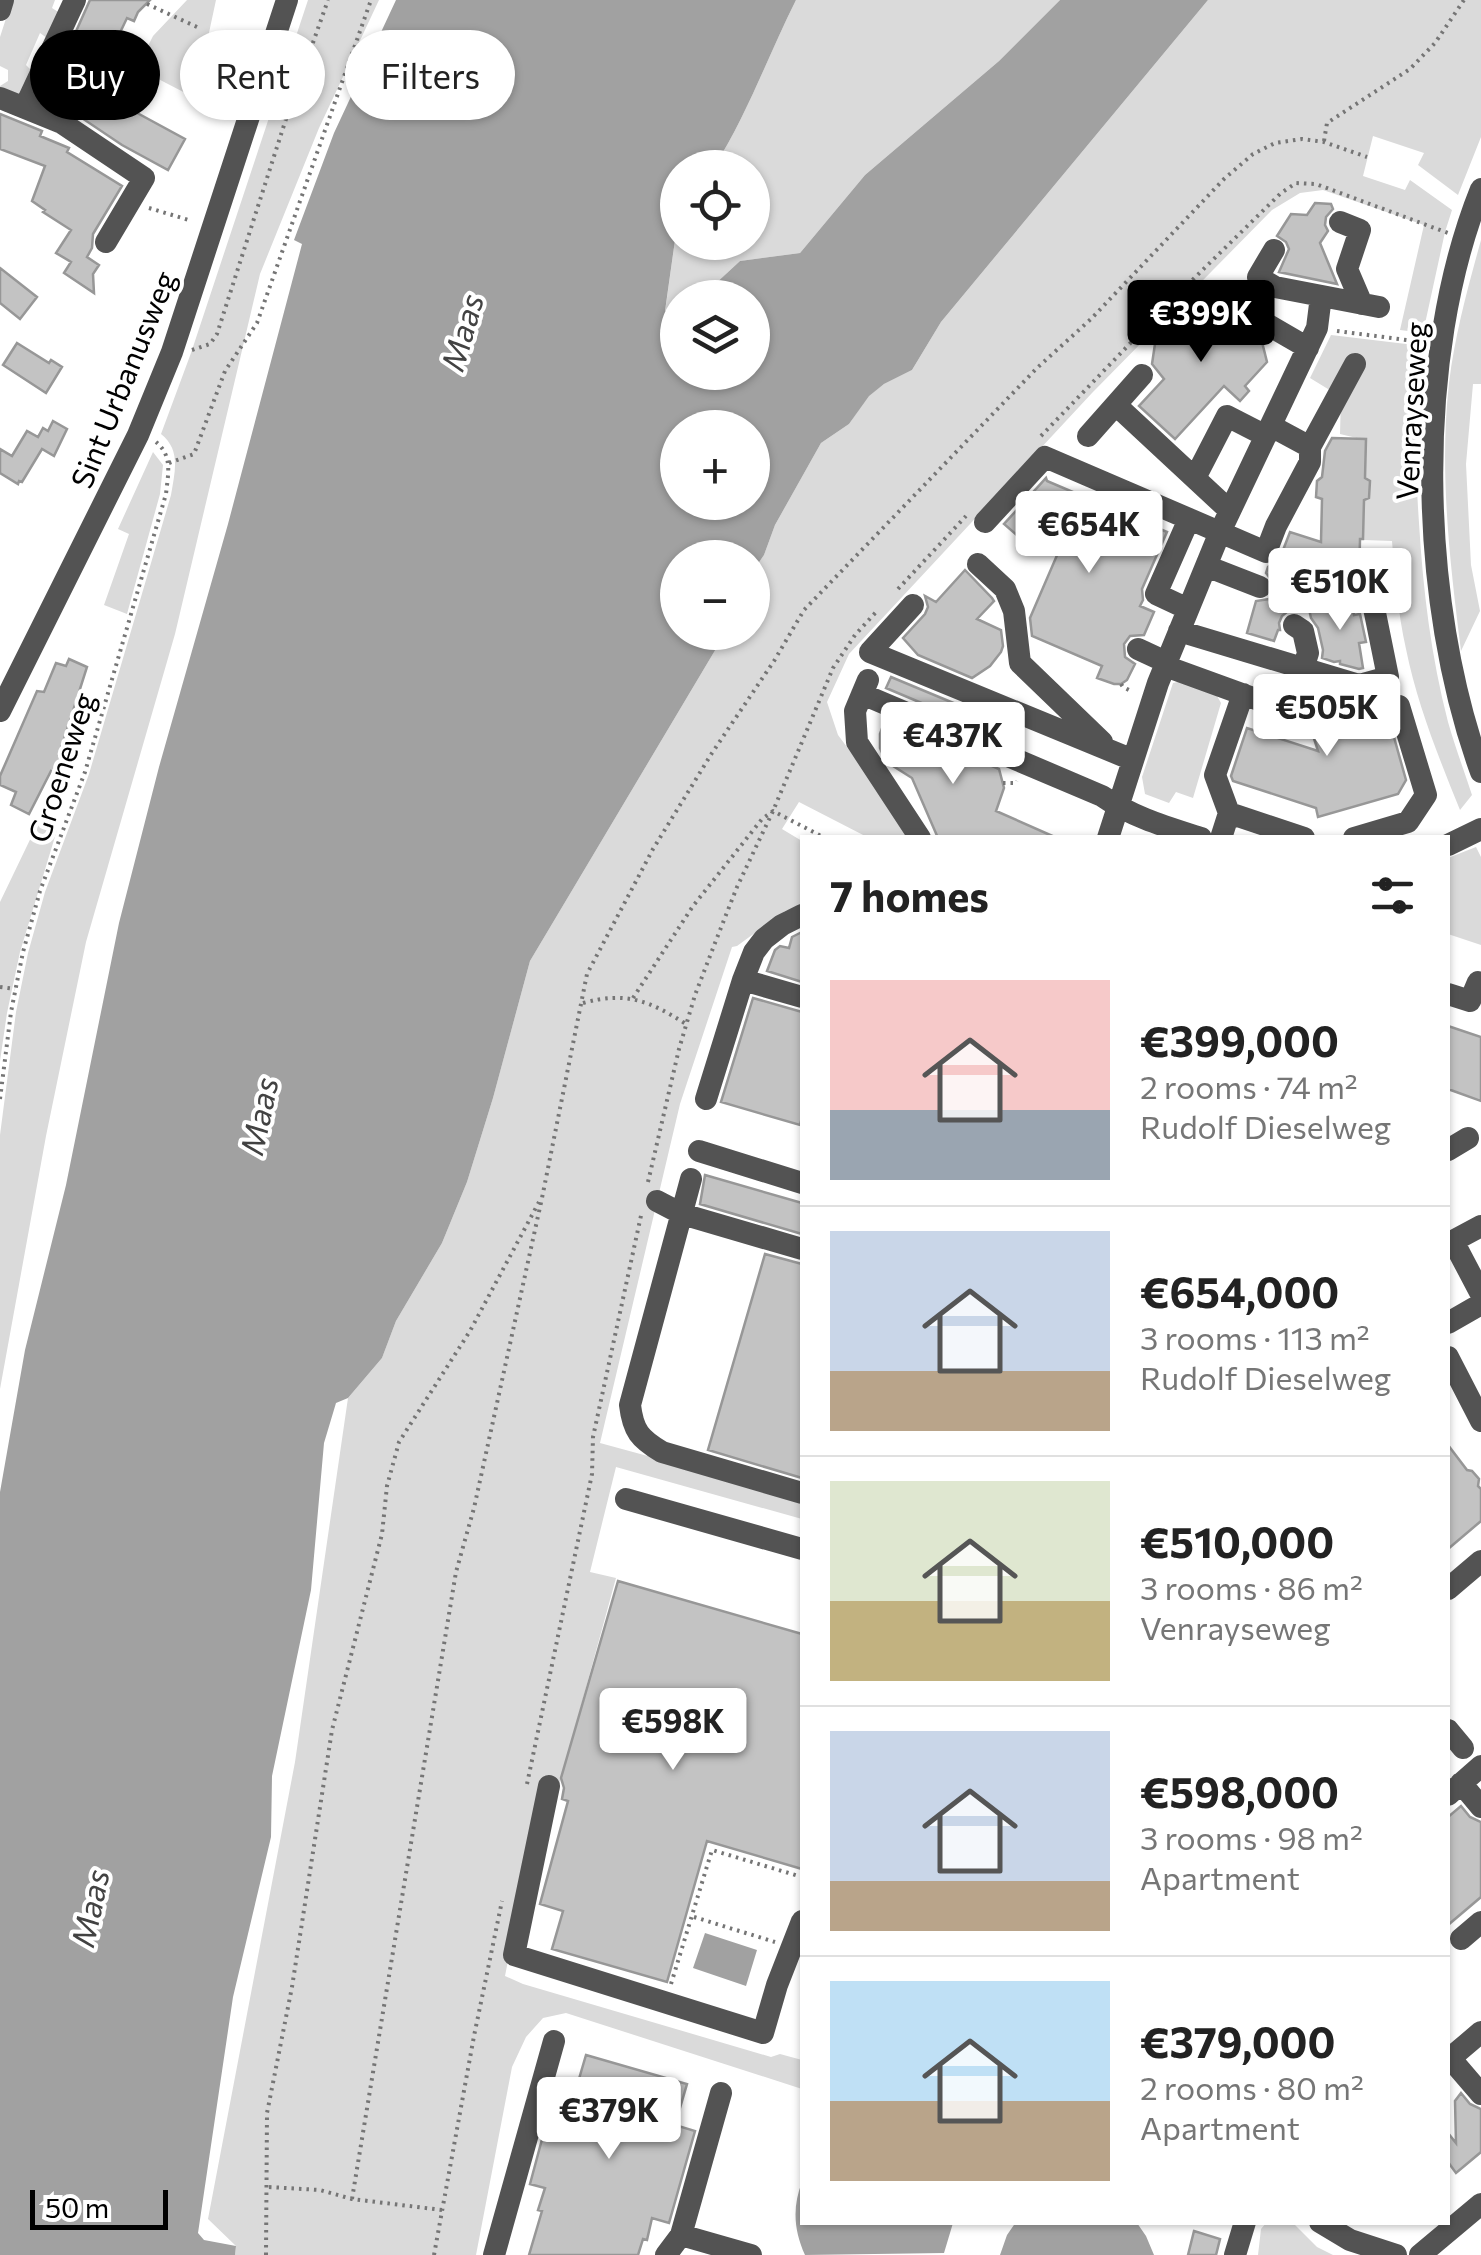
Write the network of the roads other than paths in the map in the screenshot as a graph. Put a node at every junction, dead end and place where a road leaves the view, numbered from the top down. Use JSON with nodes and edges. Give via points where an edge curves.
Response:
{"nodes":[{"id":1,"x":3,"y":0,"type":"edge"},
{"id":2,"x":75,"y":0,"type":"edge"},
{"id":3,"x":287,"y":0,"type":"edge"},
{"id":4,"x":0,"y":10,"type":"edge"},
{"id":5,"x":0,"y":98,"type":"edge"},
{"id":6,"x":25,"y":107,"type":"junction"},
{"id":7,"x":1481,"y":189,"type":"edge"},
{"id":8,"x":1340,"y":222,"type":"dead end"},
{"id":9,"x":106,"y":242,"type":"dead end"},
{"id":10,"x":1274,"y":250,"type":"dead end"},
{"id":11,"x":1321,"y":296,"type":"junction"},
{"id":12,"x":1246,"y":312,"type":"dead end"},
{"id":13,"x":1315,"y":334,"type":"junction"},
{"id":14,"x":1355,"y":364,"type":"dead end"},
{"id":15,"x":1142,"y":375,"type":"dead end"},
{"id":16,"x":1116,"y":405,"type":"junction"},
{"id":17,"x":1268,"y":431,"type":"junction"},
{"id":18,"x":1088,"y":436,"type":"dead end"},
{"id":19,"x":1310,"y":448,"type":"junction"},
{"id":20,"x":1195,"y":478,"type":"junction"},
{"id":21,"x":1229,"y":510,"type":"junction"},
{"id":22,"x":979,"y":516,"type":"road end"},
{"id":23,"x":1188,"y":519,"type":"junction"},
{"id":24,"x":1220,"y":532,"type":"junction"},
{"id":25,"x":978,"y":564,"type":"dead end"},
{"id":26,"x":1206,"y":566,"type":"junction"},
{"id":27,"x":1260,"y":587,"type":"dead end"},
{"id":28,"x":904,"y":599,"type":"road end"},
{"id":29,"x":1374,"y":608,"type":"dead end"},
{"id":30,"x":1184,"y":620,"type":"junction"},
{"id":31,"x":1294,"y":625,"type":"dead end"},
{"id":32,"x":1030,"y":636,"type":"dead end"},
{"id":33,"x":1138,"y":649,"type":"dead end"},
{"id":34,"x":1020,"y":663,"type":"junction"},
{"id":35,"x":1166,"y":664,"type":"junction"},
{"id":36,"x":1304,"y":669,"type":"junction"},
{"id":37,"x":1242,"y":694,"type":"junction"},
{"id":38,"x":1399,"y":706,"type":"dead end"},
{"id":39,"x":0,"y":711,"type":"edge"},
{"id":40,"x":1300,"y":715,"type":"dead end"},
{"id":41,"x":1110,"y":750,"type":"junction"},
{"id":42,"x":1133,"y":760,"type":"junction"},
{"id":43,"x":1479,"y":762,"type":"edge"},
{"id":44,"x":1118,"y":807,"type":"junction"},
{"id":45,"x":1229,"y":812,"type":"junction"},
{"id":46,"x":1481,"y":829,"type":"edge"},
{"id":47,"x":1381,"y":834,"type":"edge"},
{"id":48,"x":918,"y":835,"type":"edge"},
{"id":49,"x":1109,"y":835,"type":"edge"},
{"id":50,"x":1193,"y":835,"type":"edge"},
{"id":51,"x":1222,"y":835,"type":"edge"},
{"id":52,"x":1295,"y":835,"type":"edge"},
{"id":53,"x":1450,"y":845,"type":"edge"},
{"id":54,"x":800,"y":916,"type":"edge"},
{"id":55,"x":742,"y":980,"type":"junction"},
{"id":56,"x":1481,"y":983,"type":"edge"},
{"id":57,"x":1450,"y":995,"type":"edge"},
{"id":58,"x":800,"y":997,"type":"edge"},
{"id":59,"x":706,"y":1098,"type":"dead end"},
{"id":60,"x":699,"y":1151,"type":"dead end"},
{"id":61,"x":691,"y":1178,"type":"dead end"},
{"id":62,"x":800,"y":1181,"type":"edge"},
{"id":63,"x":648,"y":1202,"type":"road end"},
{"id":64,"x":682,"y":1214,"type":"junction"},
{"id":65,"x":1481,"y":1226,"type":"edge"},
{"id":66,"x":800,"y":1247,"type":"edge"},
{"id":67,"x":1481,"y":1294,"type":"edge"},
{"id":68,"x":1481,"y":1304,"type":"edge"},
{"id":69,"x":1450,"y":1322,"type":"edge"},
{"id":70,"x":1450,"y":1367,"type":"edge"},
{"id":71,"x":1456,"y":1397,"type":"edge"},
{"id":72,"x":1481,"y":1421,"type":"edge"},
{"id":73,"x":800,"y":1491,"type":"edge"},
{"id":74,"x":626,"y":1499,"type":"dead end"},
{"id":75,"x":800,"y":1548,"type":"edge"},
{"id":76,"x":1481,"y":1561,"type":"edge"},
{"id":77,"x":1450,"y":1587,"type":"edge"},
{"id":78,"x":1481,"y":1766,"type":"edge"},
{"id":79,"x":538,"y":1785,"type":"road end"},
{"id":80,"x":1454,"y":1789,"type":"edge"},
{"id":81,"x":1481,"y":1807,"type":"edge"},
{"id":82,"x":1481,"y":1922,"type":"edge"},
{"id":83,"x":800,"y":1927,"type":"edge"},
{"id":84,"x":1460,"y":1939,"type":"dead end"},
{"id":85,"x":1481,"y":2032,"type":"edge"},
{"id":86,"x":554,"y":2041,"type":"dead end"},
{"id":87,"x":1450,"y":2053,"type":"edge"},
{"id":88,"x":721,"y":2093,"type":"dead end"},
{"id":89,"x":1481,"y":2094,"type":"edge"},
{"id":90,"x":1481,"y":2204,"type":"edge"},
{"id":91,"x":1325,"y":2225,"type":"edge"},
{"id":92,"x":1244,"y":2226,"type":"edge"},
{"id":93,"x":682,"y":2236,"type":"junction"},
{"id":94,"x":494,"y":2255,"type":"edge"},
{"id":95,"x":666,"y":2255,"type":"edge"},
{"id":96,"x":751,"y":2255,"type":"edge"},
{"id":97,"x":1235,"y":2255,"type":"edge"},
{"id":98,"x":1396,"y":2255,"type":"edge"},
{"id":99,"x":1420,"y":2255,"type":"edge"}],
"edges":[{"from":1,"to":4,"type":"street"},
{"from":2,"to":6,"type":"street"},
{"from":3,"to":39,"type":"street","name":"Sint Urbanusweg","via":[[172,352],[138,435]]},
{"from":5,"to":6,"type":"street"},
{"from":6,"to":9,"type":"street","via":[[144,178]]},
{"from":7,"to":43,"type":"street","name":"Venrayseweg","via":[[1448,295],[1432,468],[1448,652]]},
{"from":8,"to":11,"type":"street","via":[[1360,230],[1347,269],[1371,306]]},
{"from":10,"to":11,"type":"street","via":[[1258,276],[1275,287]]},
{"from":11,"to":13,"type":"street"},
{"from":12,"to":13,"type":"street"},
{"from":13,"to":17,"type":"street"},
{"from":14,"to":19,"type":"street"},
{"from":15,"to":16,"type":"street"},
{"from":16,"to":18,"type":"street"},
{"from":16,"to":20,"type":"street"},
{"from":17,"to":19,"type":"street"},
{"from":17,"to":20,"type":"street","via":[[1227,416]]},
{"from":17,"to":21,"type":"street"},
{"from":19,"to":24,"type":"street","via":[[1310,462],[1266,552]]},
{"from":20,"to":21,"type":"street"},
{"from":21,"to":24,"type":"street"},
{"from":22,"to":23,"type":"street","via":[[1045,457]]},
{"from":23,"to":24,"type":"street"},
{"from":23,"to":30,"type":"street","via":[[1156,594]]},
{"from":24,"to":26,"type":"street"},
{"from":25,"to":34,"type":"street","via":[[1005,589]]},
{"from":26,"to":27,"type":"street"},
{"from":26,"to":30,"type":"street"},
{"from":28,"to":41,"type":"street","via":[[870,652]]},
{"from":29,"to":36,"type":"street","via":[[1388,677],[1359,685]]},
{"from":30,"to":35,"type":"street"},
{"from":30,"to":36,"type":"street"},
{"from":31,"to":36,"type":"street","via":[[1303,632],[1308,654]]},
{"from":32,"to":34,"type":"street"},
{"from":33,"to":35,"type":"street"},
{"from":34,"to":41,"type":"street"},
{"from":35,"to":37,"type":"street"},
{"from":35,"to":42,"type":"street"},
{"from":37,"to":40,"type":"street"},
{"from":37,"to":45,"type":"street","via":[[1215,775]]},
{"from":38,"to":47,"type":"street","via":[[1426,794],[1408,822]]},
{"from":41,"to":42,"type":"street"},
{"from":42,"to":44,"type":"street"},
{"from":44,"to":48,"type":"street","via":[[865,687],[855,711],[858,742]]},
{"from":44,"to":49,"type":"street"},
{"from":44,"to":50,"type":"street"},
{"from":45,"to":51,"type":"street"},
{"from":45,"to":52,"type":"street"},
{"from":46,"to":53,"type":"street"},
{"from":54,"to":55,"type":"street","via":[[764,939]]},
{"from":55,"to":58,"type":"street"},
{"from":55,"to":59,"type":"street"},
{"from":56,"to":57,"type":"street","via":[[1470,1001]]},
{"from":60,"to":62,"type":"street"},
{"from":61,"to":64,"type":"street"},
{"from":63,"to":64,"type":"street"},
{"from":64,"to":66,"type":"street"},
{"from":64,"to":73,"type":"street","via":[[630,1405],[632,1425],[662,1452]]},
{"from":65,"to":67,"type":"street","via":[[1453,1240]]},
{"from":68,"to":69,"type":"street"},
{"from":70,"to":71,"type":"street"},
{"from":71,"to":72,"type":"street"},
{"from":74,"to":75,"type":"street"},
{"from":76,"to":77,"type":"street"},
{"from":78,"to":80,"type":"street"},
{"from":79,"to":83,"type":"street","via":[[514,1955],[763,2033]]},
{"from":80,"to":81,"type":"street"},
{"from":82,"to":84,"type":"street"},
{"from":85,"to":87,"type":"street"},
{"from":86,"to":94,"type":"street"},
{"from":87,"to":89,"type":"street"},
{"from":88,"to":93,"type":"street"},
{"from":90,"to":99,"type":"street"},
{"from":91,"to":98,"type":"street"},
{"from":92,"to":97,"type":"street"},
{"from":93,"to":95,"type":"street"},
{"from":93,"to":96,"type":"street"}]}
